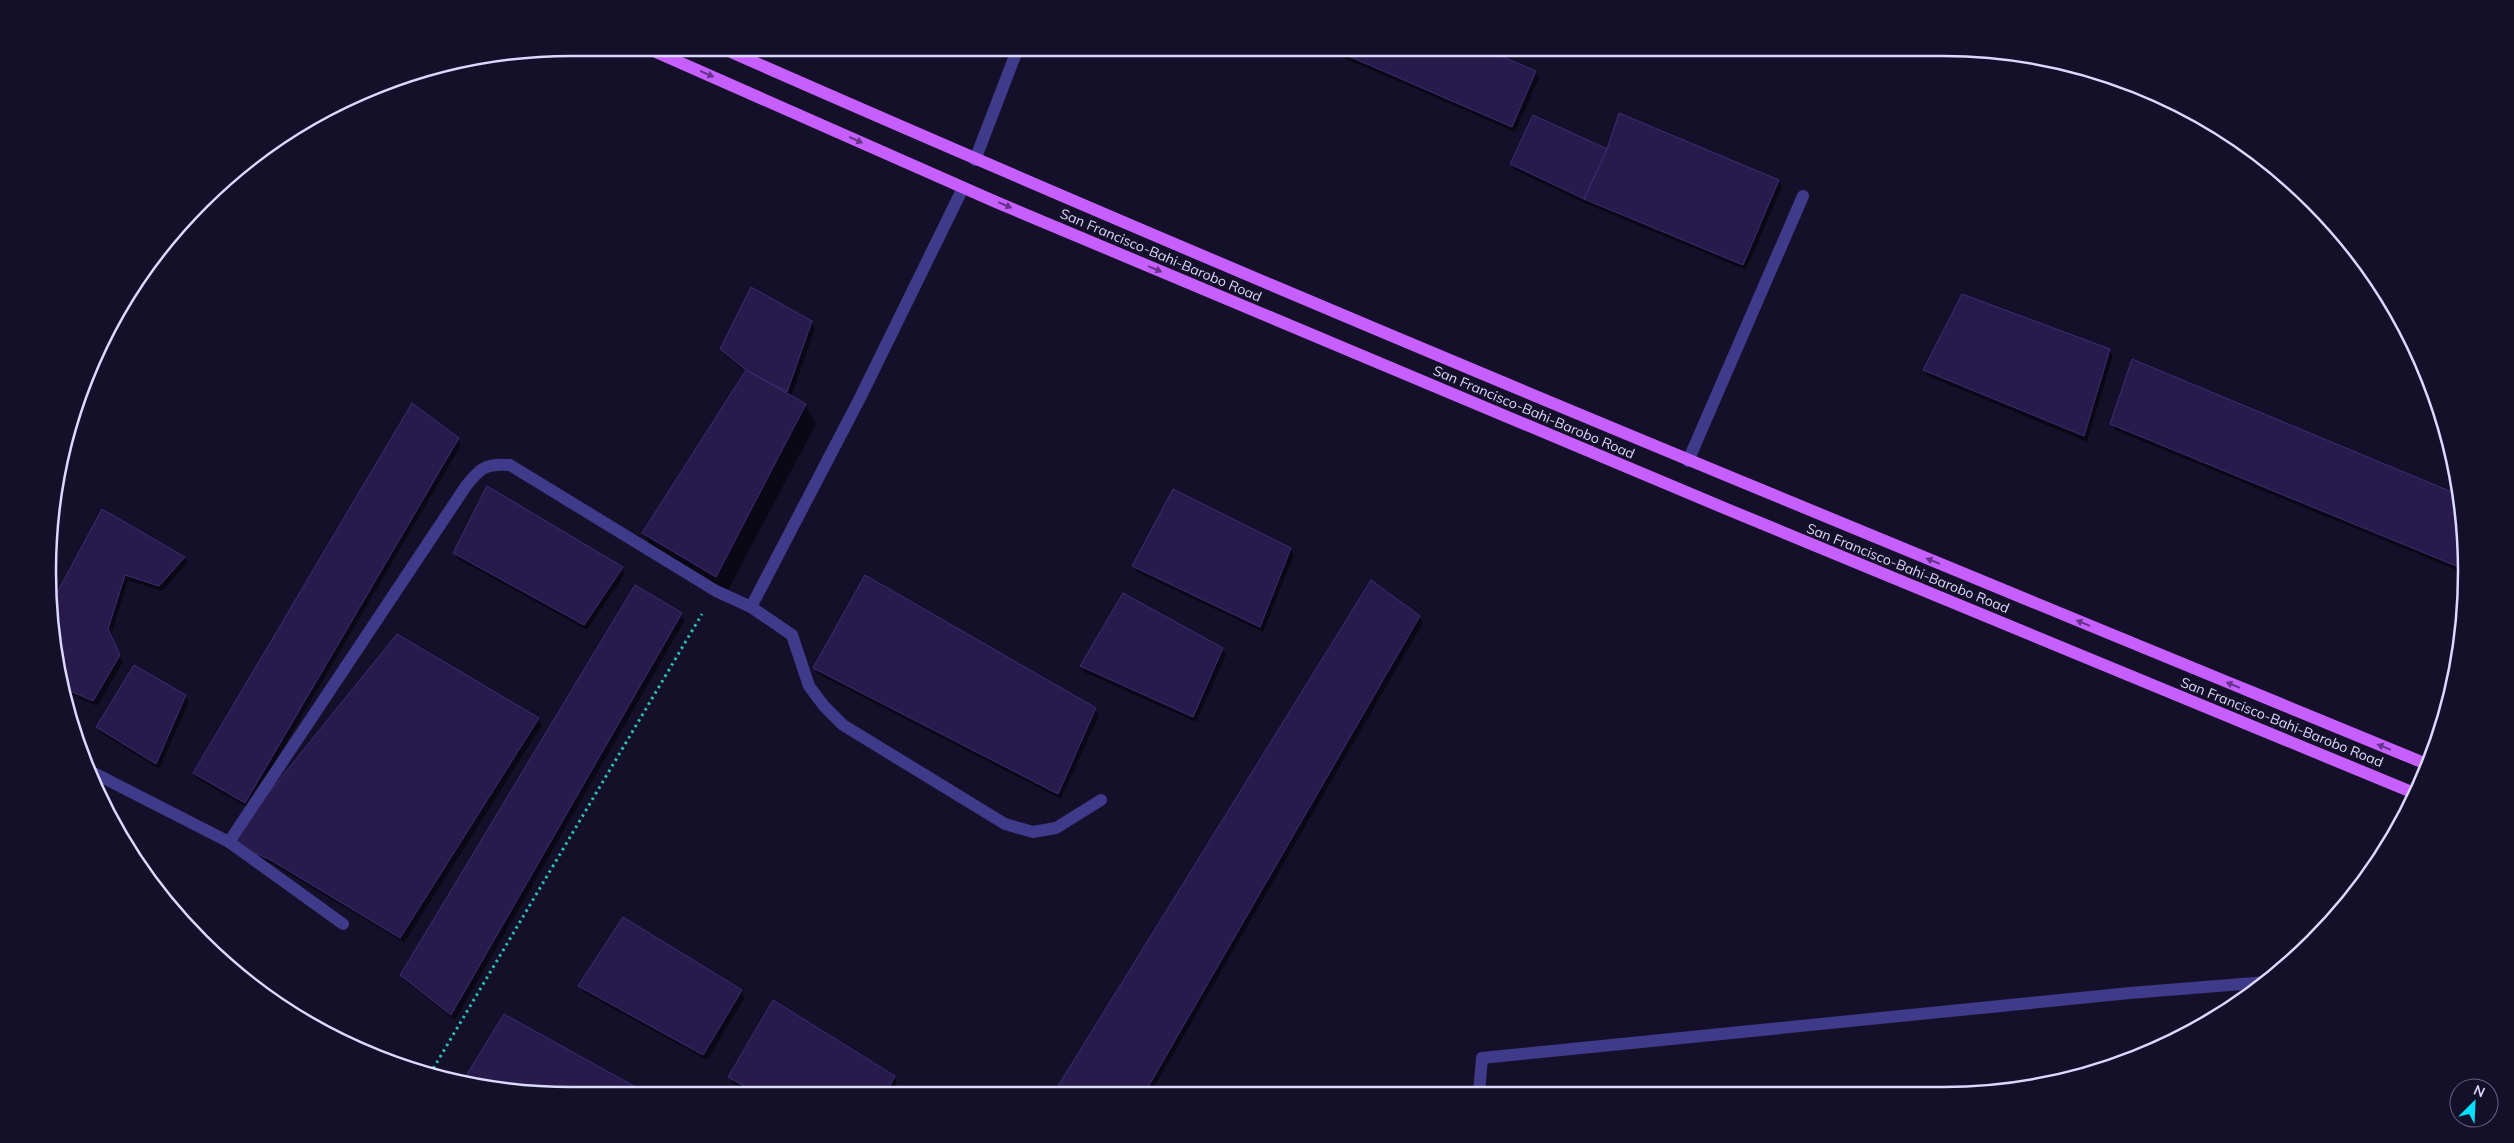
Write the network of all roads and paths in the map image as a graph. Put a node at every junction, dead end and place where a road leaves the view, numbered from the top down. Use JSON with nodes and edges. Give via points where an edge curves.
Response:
{"nodes":[{"id":1,"x":665,"y":56,"type":"edge"},
{"id":2,"x":740,"y":56,"type":"edge"},
{"id":3,"x":1015,"y":56,"type":"edge"},
{"id":4,"x":975,"y":160,"type":"junction"},
{"id":5,"x":963,"y":188,"type":"junction"},
{"id":6,"x":1803,"y":196,"type":"dead end"},
{"id":7,"x":1688,"y":461,"type":"junction"},
{"id":8,"x":716,"y":591,"type":"junction"},
{"id":9,"x":751,"y":607,"type":"junction"},
{"id":10,"x":2421,"y":763,"type":"edge"},
{"id":11,"x":98,"y":775,"type":"edge"},
{"id":12,"x":2409,"y":791,"type":"edge"},
{"id":13,"x":1101,"y":800,"type":"dead end"},
{"id":14,"x":229,"y":842,"type":"junction"},
{"id":15,"x":343,"y":924,"type":"dead end"},
{"id":16,"x":2252,"y":983,"type":"edge"},
{"id":17,"x":434,"y":1068,"type":"edge"},
{"id":18,"x":1480,"y":1087,"type":"edge"}],
"edges":[{"from":1,"to":5,"type":"main road","name":"San Francisco-Bahi-Barobo Road","one_way":true},
{"from":2,"to":4,"type":"main road","name":"San Francisco-Bahi-Barobo Road"},
{"from":3,"to":4,"type":"street"},
{"from":4,"to":7,"type":"main road","name":"San Francisco-Bahi-Barobo Road"},
{"from":5,"to":9,"type":"street","via":[[860,398]]},
{"from":5,"to":12,"type":"main road","name":"San Francisco-Bahi-Barobo Road","one_way":true,"via":[[1685,492]]},
{"from":6,"to":7,"type":"street"},
{"from":10,"to":7,"type":"main road","name":"San Francisco-Bahi-Barobo Road","one_way":true},
{"from":8,"to":9,"type":"street"},
{"from":8,"to":14,"type":"street","via":[[510,466],[493,464],[478,471]]},
{"from":8,"to":17,"type":"path"},
{"from":9,"to":13,"type":"street","via":[[792,635],[809,686],[843,725],[1005,824],[1032,832],[1056,828]]},
{"from":11,"to":14,"type":"street"},
{"from":14,"to":15,"type":"street"},
{"from":16,"to":18,"type":"street","via":[[1482,1058]]}]}
